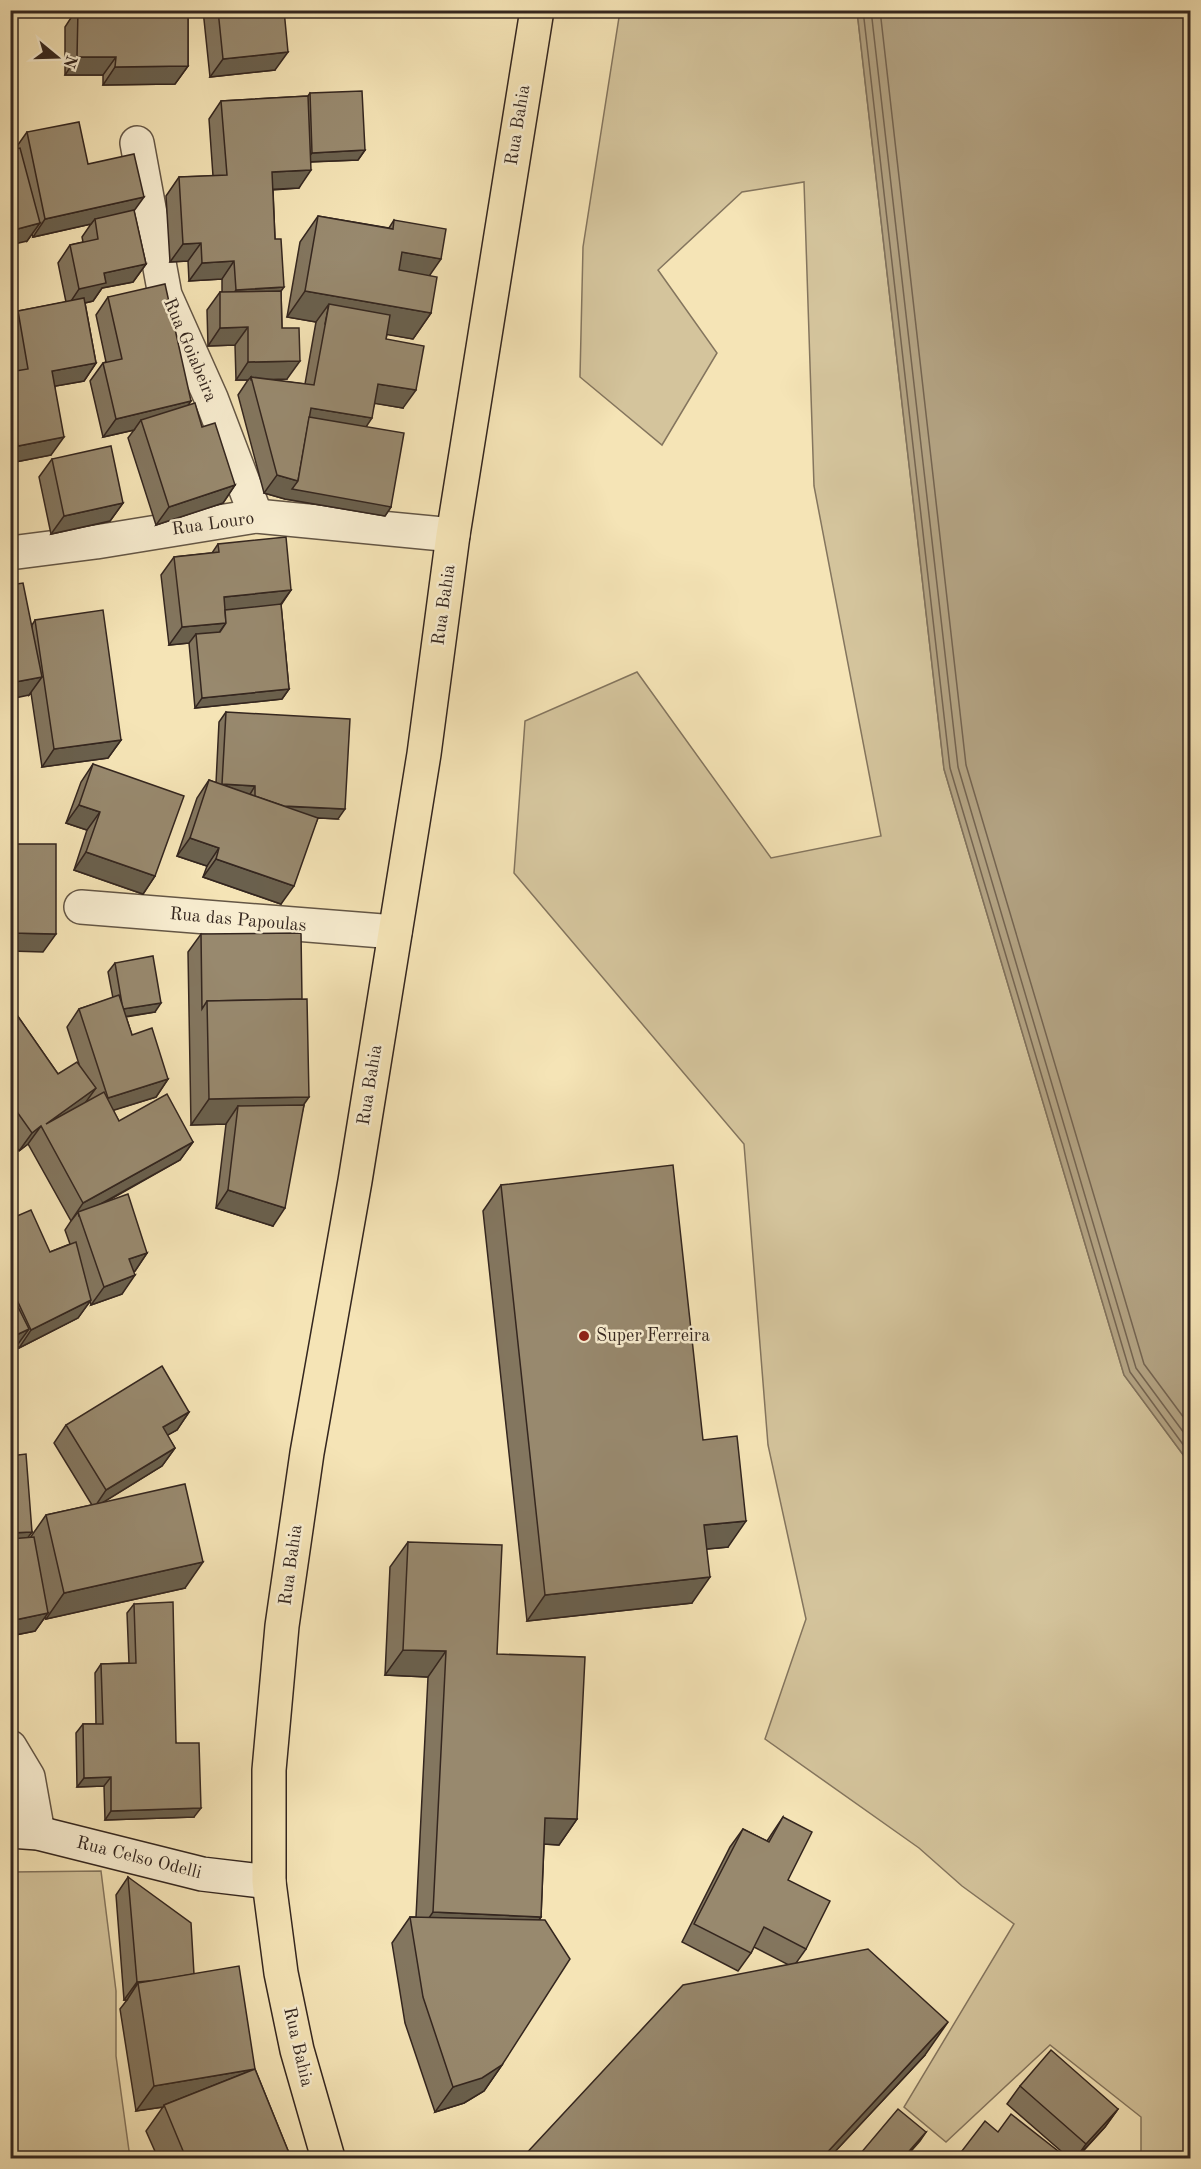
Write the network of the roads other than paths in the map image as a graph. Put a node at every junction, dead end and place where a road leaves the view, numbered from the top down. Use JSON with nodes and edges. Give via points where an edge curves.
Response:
{"nodes":[{"id":1,"x":537,"y":10,"type":"edge"},
{"id":2,"x":137,"y":143,"type":"dead end"},
{"id":3,"x":256,"y":516,"type":"junction"},
{"id":4,"x":453,"y":535,"type":"junction"},
{"id":5,"x":10,"y":553,"type":"edge"},
{"id":6,"x":81,"y":907,"type":"dead end"},
{"id":7,"x":395,"y":932,"type":"junction"},
{"id":8,"x":10,"y":1748,"type":"edge"},
{"id":9,"x":24,"y":1832,"type":"edge"},
{"id":10,"x":269,"y":1882,"type":"junction"},
{"id":11,"x":328,"y":2158,"type":"edge"}],
"edges":[{"from":1,"to":4,"type":"main road","name":"Rua Bahia"},
{"from":2,"to":3,"type":"street","name":"Rua Goiabeira","via":[[165,295],[211,398]]},
{"from":3,"to":4,"type":"street","name":"Rua Louro"},
{"from":3,"to":5,"type":"street","name":"Rua Louro"},
{"from":4,"to":7,"type":"main road","name":"Rua Bahia"},
{"from":6,"to":7,"type":"street","name":"Rua das Papoulas"},
{"from":7,"to":10,"type":"main road","name":"Rua Bahia","via":[[305,1464],[284,1614],[269,1770]]},
{"from":8,"to":9,"type":"street","via":[[28,1777]]},
{"from":9,"to":10,"type":"street","name":"Rua Celso Odelli","via":[[202,1874]]},
{"from":10,"to":11,"type":"main road","name":"Rua Bahia","via":[[281,1973],[297,2050]]}]}
